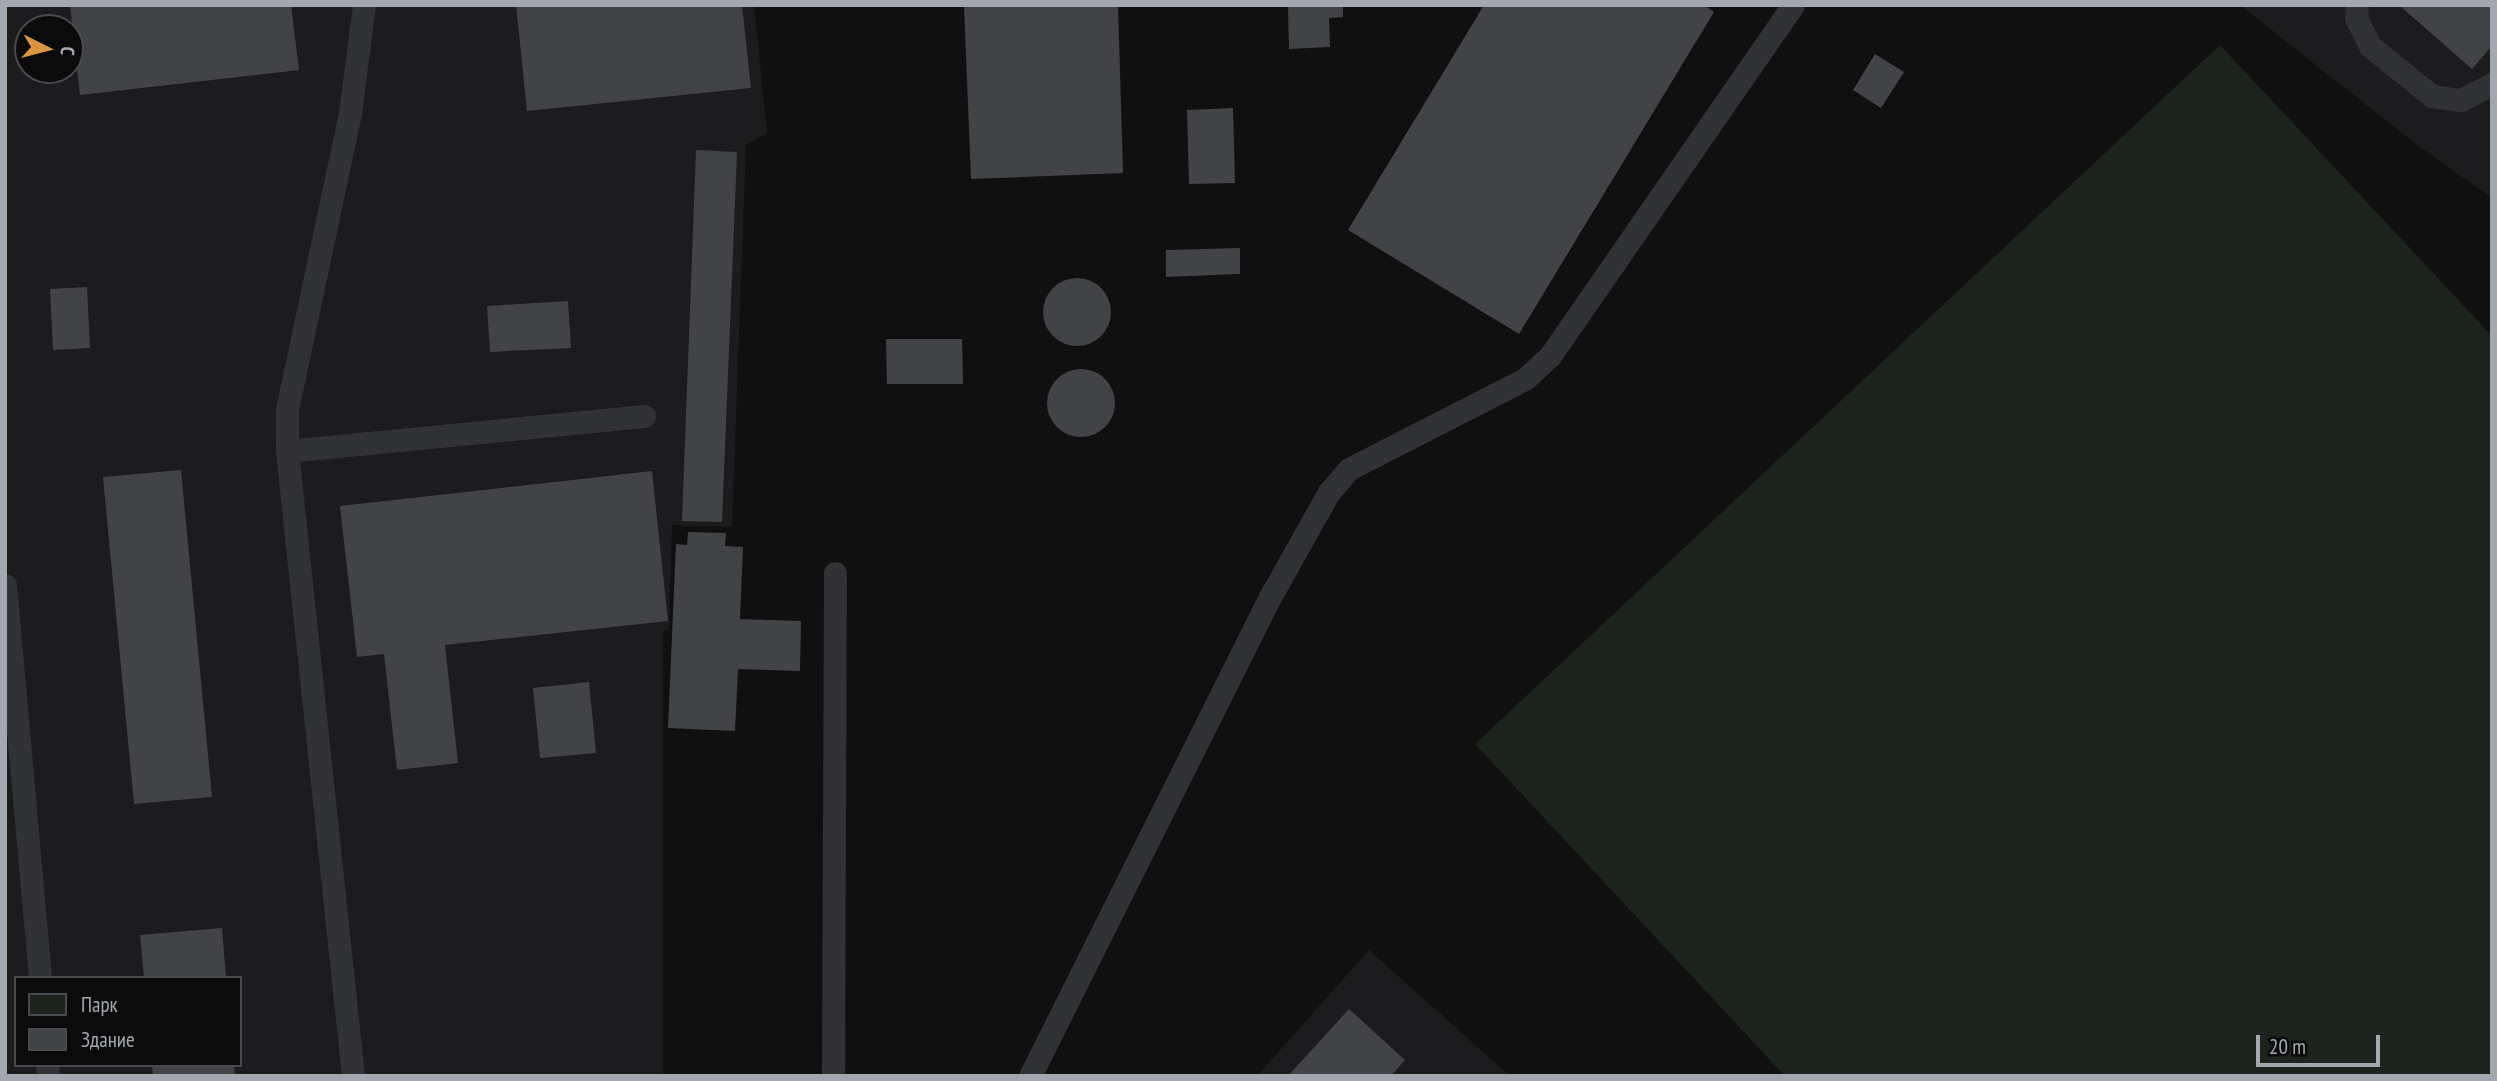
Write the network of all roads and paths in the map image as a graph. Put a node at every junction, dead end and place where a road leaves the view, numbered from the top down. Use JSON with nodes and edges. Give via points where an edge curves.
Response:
{"nodes":[{"id":1,"x":363,"y":5,"type":"edge"},
{"id":2,"x":1793,"y":5,"type":"edge"},
{"id":3,"x":2357,"y":5,"type":"edge"},
{"id":4,"x":2492,"y":84,"type":"edge"},
{"id":5,"x":644,"y":416,"type":"dead end"},
{"id":6,"x":287,"y":451,"type":"junction"},
{"id":7,"x":835,"y":573,"type":"dead end"},
{"id":8,"x":5,"y":585,"type":"edge"},
{"id":9,"x":40,"y":976,"type":"edge"},
{"id":10,"x":351,"y":1075,"type":"edge"},
{"id":11,"x":833,"y":1076,"type":"edge"},
{"id":12,"x":1030,"y":1076,"type":"edge"}],
"edges":[{"from":1,"to":6,"type":"lane","via":[[350,113],[287,410]]},
{"from":2,"to":12,"type":"lane","via":[[1550,356],[1525,379],[1349,469],[1329,492],[1270,597]]},
{"from":3,"to":4,"type":"lane","via":[[2356,18],[2370,46],[2432,96],[2461,100]]},
{"from":5,"to":6,"type":"lane"},
{"from":6,"to":10,"type":"lane"},
{"from":7,"to":11,"type":"lane"},
{"from":8,"to":9,"type":"lane"}]}
